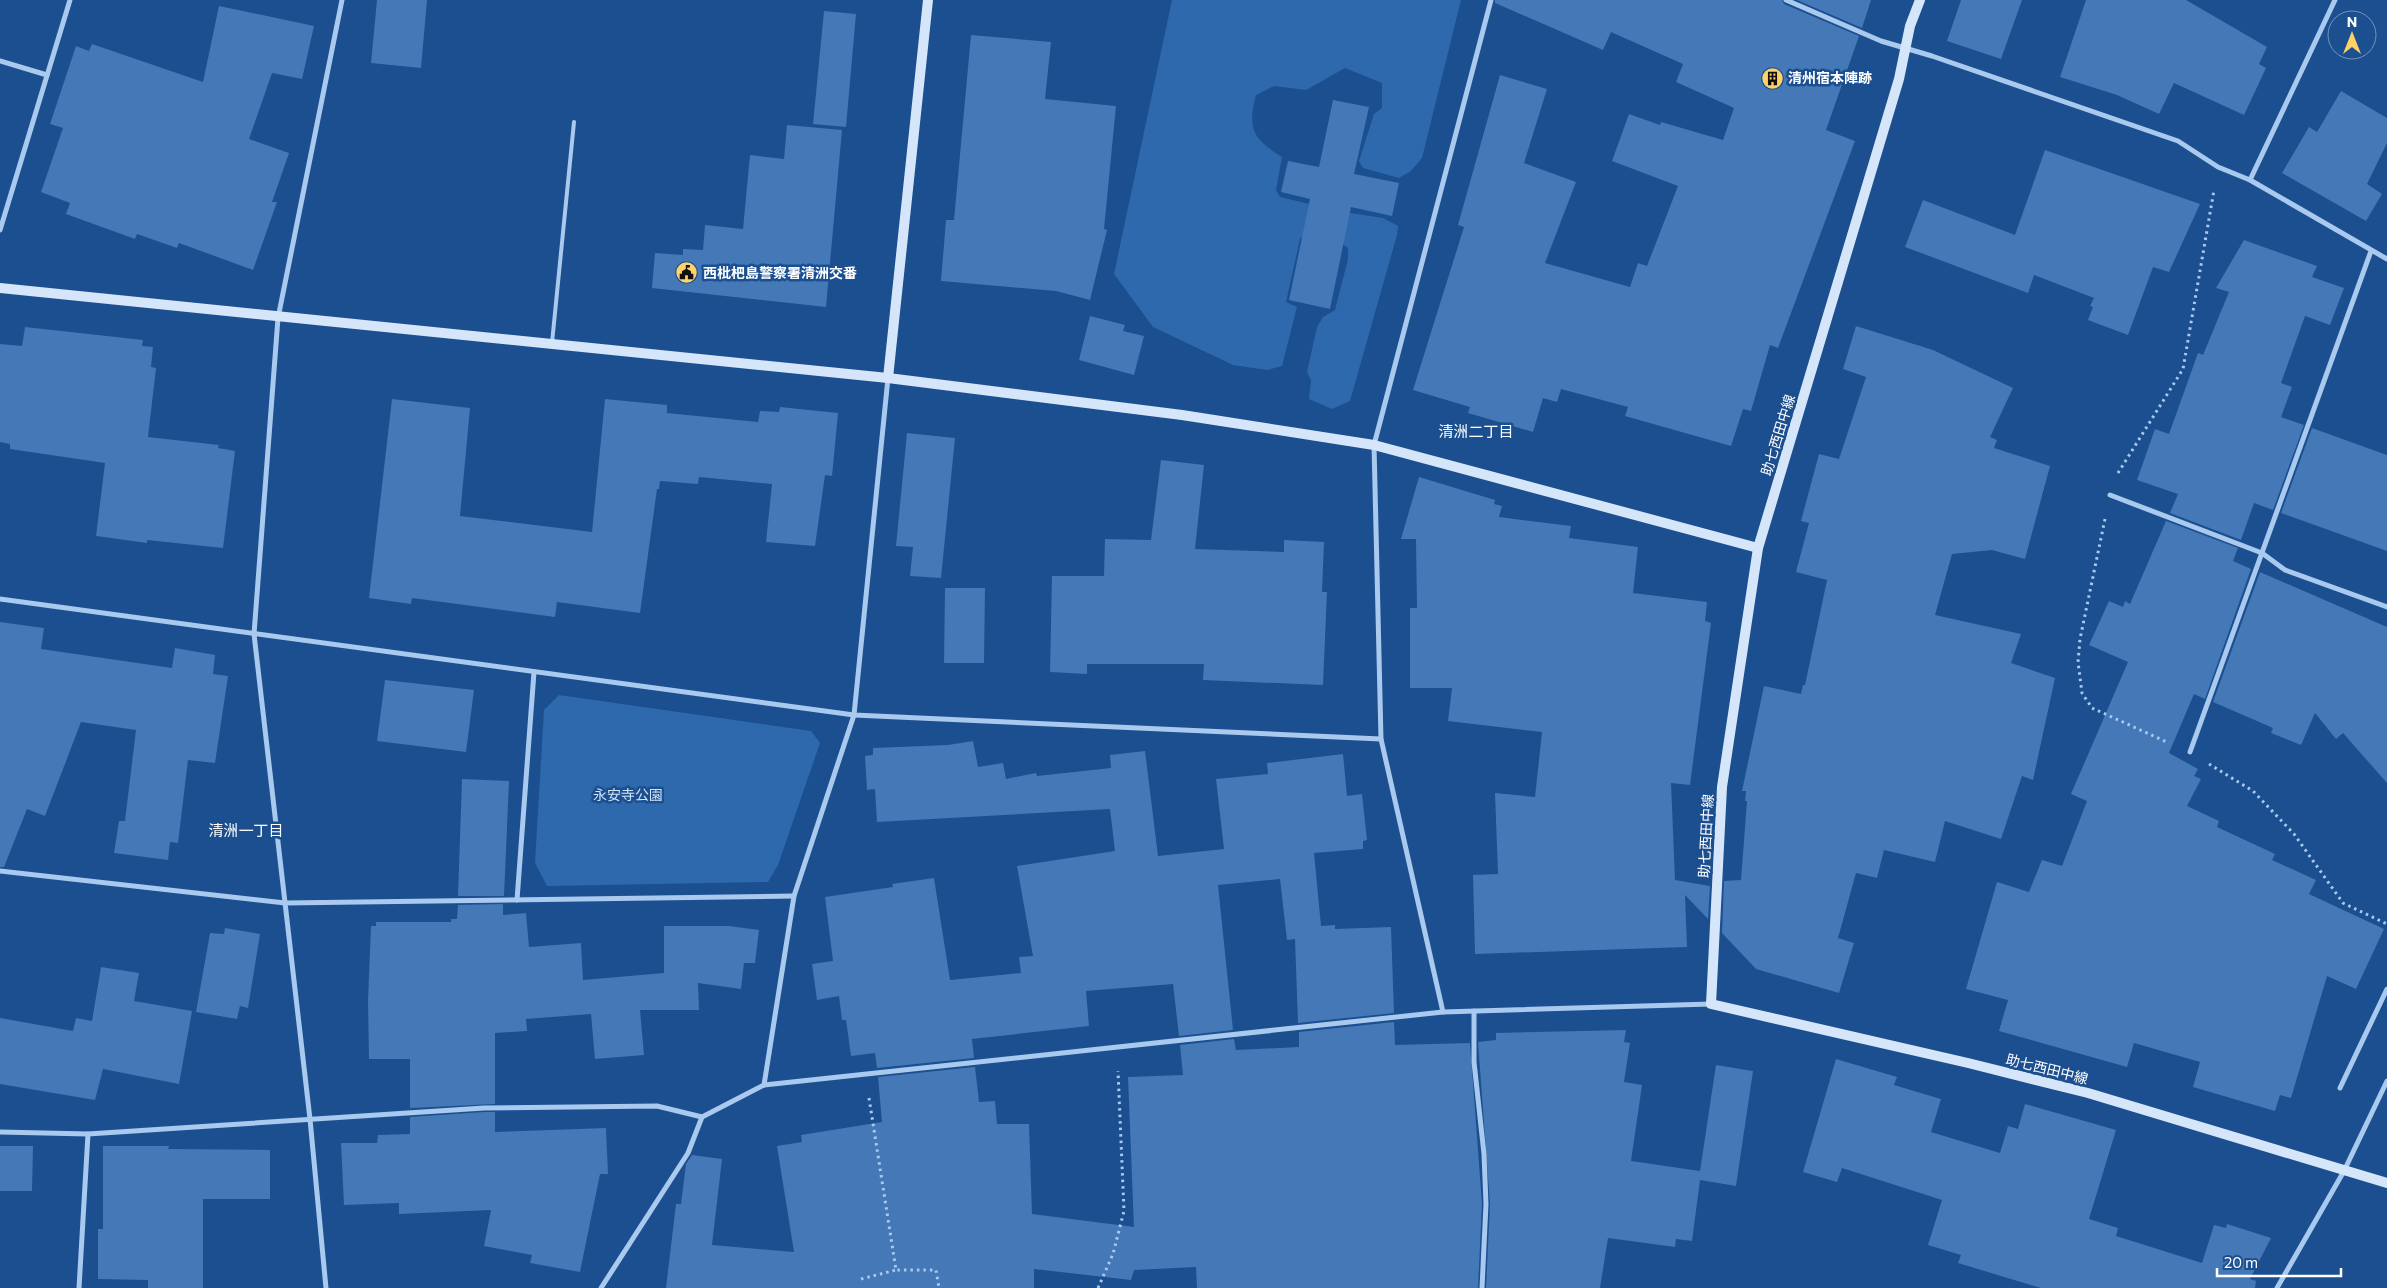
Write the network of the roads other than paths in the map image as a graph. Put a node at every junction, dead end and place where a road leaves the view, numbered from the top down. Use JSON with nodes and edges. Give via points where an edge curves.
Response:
{"nodes":[{"id":1,"x":70,"y":0,"type":"edge"},
{"id":2,"x":342,"y":0,"type":"edge"},
{"id":3,"x":928,"y":0,"type":"edge"},
{"id":4,"x":1491,"y":0,"type":"edge"},
{"id":5,"x":1786,"y":0,"type":"edge"},
{"id":6,"x":1920,"y":0,"type":"edge"},
{"id":7,"x":2335,"y":0,"type":"edge"},
{"id":8,"x":1905,"y":49,"type":"junction"},
{"id":9,"x":0,"y":62,"type":"edge"},
{"id":10,"x":47,"y":75,"type":"junction"},
{"id":11,"x":574,"y":122,"type":"dead end"},
{"id":12,"x":2250,"y":180,"type":"junction"},
{"id":13,"x":0,"y":230,"type":"edge"},
{"id":14,"x":2371,"y":251,"type":"junction"},
{"id":15,"x":2387,"y":259,"type":"edge"},
{"id":16,"x":0,"y":288,"type":"edge"},
{"id":17,"x":278,"y":318,"type":"junction"},
{"id":18,"x":552,"y":345,"type":"junction"},
{"id":19,"x":888,"y":378,"type":"junction"},
{"id":20,"x":1374,"y":445,"type":"junction"},
{"id":21,"x":2110,"y":495,"type":"road end"},
{"id":22,"x":1758,"y":548,"type":"junction"},
{"id":23,"x":2262,"y":552,"type":"junction"},
{"id":24,"x":0,"y":599,"type":"edge"},
{"id":25,"x":2387,"y":607,"type":"edge"},
{"id":26,"x":254,"y":634,"type":"junction"},
{"id":27,"x":534,"y":672,"type":"junction"},
{"id":28,"x":854,"y":715,"type":"junction"},
{"id":29,"x":1381,"y":739,"type":"junction"},
{"id":30,"x":2190,"y":752,"type":"road end"},
{"id":31,"x":0,"y":871,"type":"edge"},
{"id":32,"x":794,"y":896,"type":"junction"},
{"id":33,"x":517,"y":900,"type":"junction"},
{"id":34,"x":285,"y":903,"type":"junction"},
{"id":35,"x":2387,"y":989,"type":"edge"},
{"id":36,"x":1711,"y":1004,"type":"junction"},
{"id":37,"x":1474,"y":1011,"type":"junction"},
{"id":38,"x":1443,"y":1012,"type":"junction"},
{"id":39,"x":2387,"y":1081,"type":"edge"},
{"id":40,"x":764,"y":1085,"type":"junction"},
{"id":41,"x":2340,"y":1088,"type":"dead end"},
{"id":42,"x":702,"y":1117,"type":"junction"},
{"id":43,"x":310,"y":1119,"type":"junction"},
{"id":44,"x":0,"y":1132,"type":"edge"},
{"id":45,"x":88,"y":1134,"type":"junction"},
{"id":46,"x":2344,"y":1171,"type":"junction"},
{"id":47,"x":2385,"y":1182,"type":"edge"},
{"id":48,"x":79,"y":1288,"type":"edge"},
{"id":49,"x":326,"y":1288,"type":"edge"},
{"id":50,"x":601,"y":1288,"type":"edge"},
{"id":51,"x":1482,"y":1288,"type":"edge"},
{"id":52,"x":2277,"y":1288,"type":"edge"}],
"edges":[{"from":1,"to":10,"type":"street"},
{"from":2,"to":17,"type":"street"},
{"from":3,"to":19,"type":"street"},
{"from":4,"to":20,"type":"street"},
{"from":5,"to":8,"type":"street","via":[[1881,42]]},
{"from":6,"to":8,"type":"street","name":"助七西田中線"},
{"from":7,"to":12,"type":"street"},
{"from":8,"to":12,"type":"street","via":[[2178,141],[2218,168]]},
{"from":8,"to":22,"type":"street","name":"助七西田中線","via":[[1897,87]]},
{"from":9,"to":10,"type":"street"},
{"from":10,"to":13,"type":"street"},
{"from":11,"to":18,"type":"lane"},
{"from":12,"to":14,"type":"street"},
{"from":14,"to":15,"type":"street"},
{"from":14,"to":23,"type":"street"},
{"from":16,"to":17,"type":"street"},
{"from":17,"to":18,"type":"street"},
{"from":17,"to":26,"type":"street"},
{"from":18,"to":19,"type":"street"},
{"from":19,"to":20,"type":"street","via":[[1182,415]]},
{"from":19,"to":28,"type":"street"},
{"from":20,"to":22,"type":"street"},
{"from":20,"to":29,"type":"street"},
{"from":21,"to":23,"type":"street"},
{"from":22,"to":36,"type":"street","name":"助七西田中線","via":[[1722,787]]},
{"from":23,"to":25,"type":"street","via":[[2285,570]]},
{"from":23,"to":30,"type":"street"},
{"from":24,"to":26,"type":"street"},
{"from":26,"to":27,"type":"street"},
{"from":26,"to":34,"type":"street"},
{"from":27,"to":28,"type":"street"},
{"from":27,"to":33,"type":"street"},
{"from":28,"to":29,"type":"street"},
{"from":28,"to":32,"type":"street"},
{"from":29,"to":38,"type":"street"},
{"from":31,"to":34,"type":"street"},
{"from":32,"to":33,"type":"street"},
{"from":32,"to":40,"type":"street"},
{"from":33,"to":34,"type":"street"},
{"from":34,"to":43,"type":"street"},
{"from":35,"to":41,"type":"street"},
{"from":36,"to":37,"type":"street"},
{"from":36,"to":46,"type":"street","name":"助七西田中線","via":[[2088,1093]]},
{"from":37,"to":38,"type":"street"},
{"from":37,"to":51,"type":"street","via":[[1474,1062],[1486,1204]]},
{"from":38,"to":40,"type":"street"},
{"from":39,"to":46,"type":"street"},
{"from":40,"to":42,"type":"street"},
{"from":42,"to":43,"type":"street","via":[[657,1106],[484,1108]]},
{"from":42,"to":50,"type":"street","via":[[688,1153]]},
{"from":43,"to":45,"type":"street"},
{"from":43,"to":49,"type":"street"},
{"from":44,"to":45,"type":"street"},
{"from":45,"to":48,"type":"street"},
{"from":46,"to":47,"type":"street","name":"助七西田中線"},
{"from":46,"to":52,"type":"street"}]}
